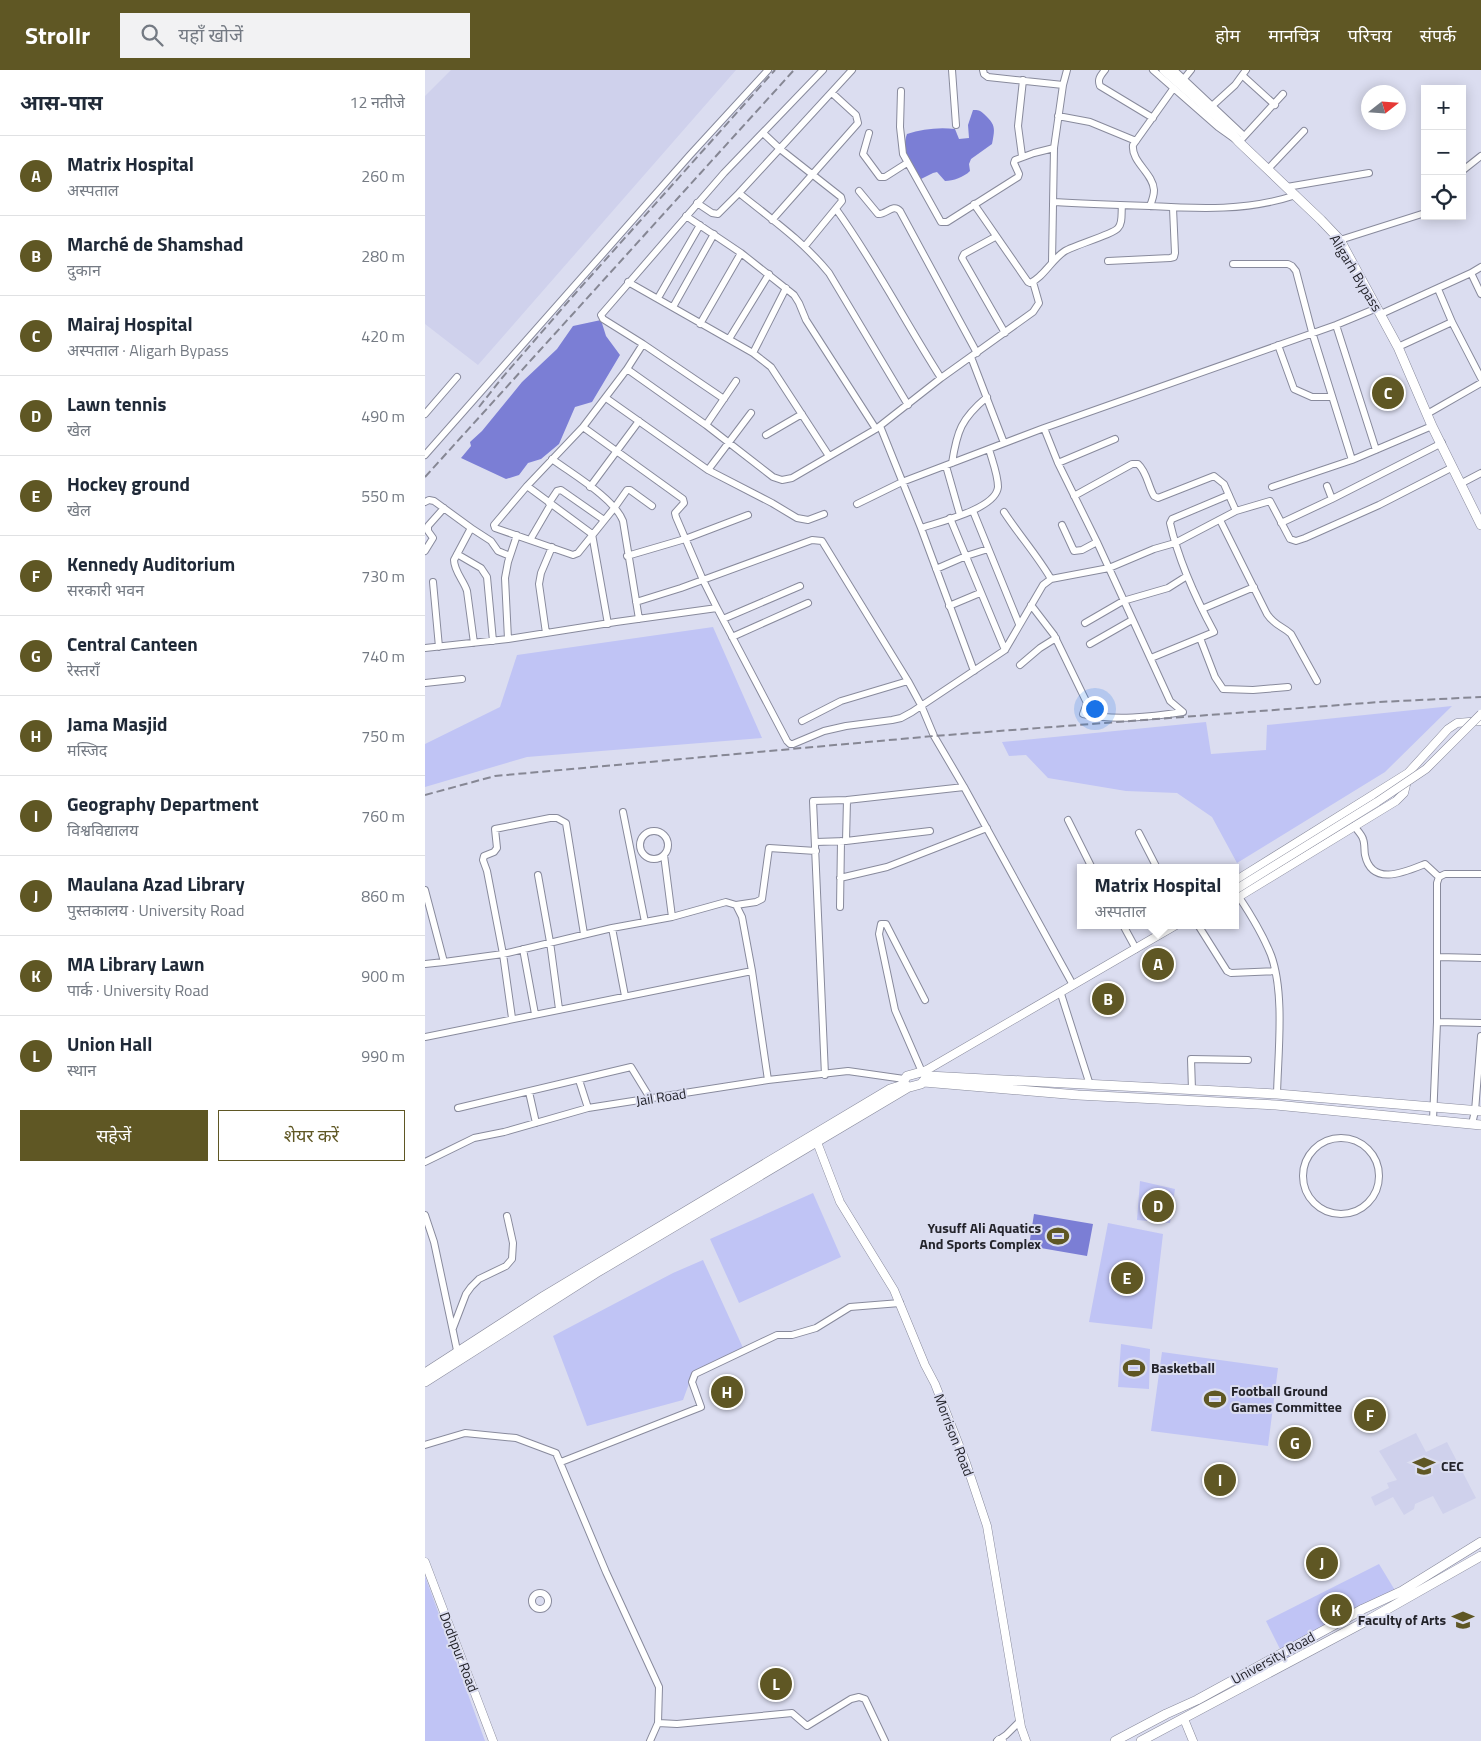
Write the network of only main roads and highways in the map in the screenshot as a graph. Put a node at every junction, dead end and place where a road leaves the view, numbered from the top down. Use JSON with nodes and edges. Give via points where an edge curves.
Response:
{"nodes":[{"id":1,"x":1164,"y":70,"type":"edge"},
{"id":2,"x":1481,"y":525,"type":"edge"},
{"id":3,"x":925,"y":1075,"type":"junction"},
{"id":4,"x":1478,"y":1111,"type":"edge"},
{"id":5,"x":1477,"y":1125,"type":"edge"},
{"id":6,"x":459,"y":1356,"type":"junction"},
{"id":7,"x":425,"y":1373,"type":"edge"},
{"id":8,"x":425,"y":1382,"type":"edge"},
{"id":9,"x":1481,"y":1542,"type":"edge"},
{"id":10,"x":1481,"y":1556,"type":"edge"},
{"id":11,"x":1115,"y":1741,"type":"edge"},
{"id":12,"x":1141,"y":1741,"type":"edge"}],
"edges":[{"from":1,"to":2,"type":"main road","name":"Aligarh Bypass","via":[[1242,139],[1340,240],[1398,347],[1432,426]]},
{"from":3,"to":4,"type":"main road","via":[[1277,1094]]},
{"from":3,"to":5,"type":"main road","via":[[1078,1095],[1276,1105]]},
{"from":3,"to":6,"type":"main road","via":[[911,1074],[906,1084],[891,1089],[816,1139]]},
{"from":6,"to":7,"type":"main road"},
{"from":6,"to":8,"type":"main road"},
{"from":9,"to":11,"type":"main road","name":"University Road","via":[[1402,1591]]},
{"from":10,"to":12,"type":"main road"}]}
